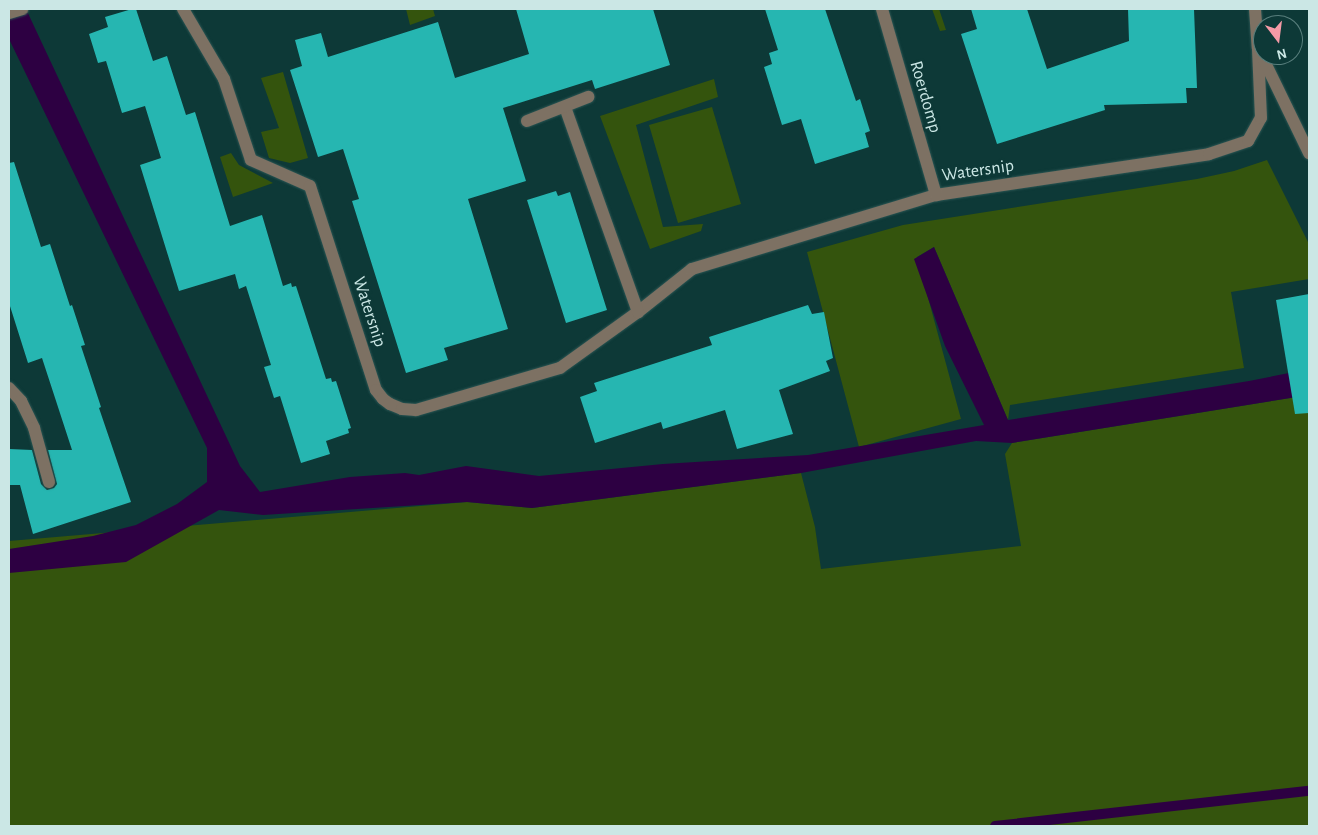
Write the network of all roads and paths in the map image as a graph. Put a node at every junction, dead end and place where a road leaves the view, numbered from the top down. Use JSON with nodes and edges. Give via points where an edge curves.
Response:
{"nodes":[{"id":1,"x":22,"y":9,"type":"edge"},
{"id":2,"x":183,"y":9,"type":"edge"},
{"id":3,"x":882,"y":9,"type":"edge"},
{"id":4,"x":9,"y":13,"type":"edge"},
{"id":5,"x":1259,"y":65,"type":"edge"},
{"id":6,"x":1266,"y":65,"type":"edge"},
{"id":7,"x":588,"y":97,"type":"dead end"},
{"id":8,"x":564,"y":107,"type":"junction"},
{"id":9,"x":527,"y":121,"type":"dead end"},
{"id":10,"x":1309,"y":153,"type":"edge"},
{"id":11,"x":936,"y":195,"type":"junction"},
{"id":12,"x":638,"y":312,"type":"junction"},
{"id":13,"x":9,"y":388,"type":"edge"},
{"id":14,"x":49,"y":482,"type":"dead end"}],
"edges":[{"from":1,"to":4,"type":"street"},
{"from":2,"to":12,"type":"street","name":"Watersnip","via":[[224,79],[251,160],[310,186],[376,390],[383,399],[402,409],[416,410],[560,368]]},
{"from":3,"to":11,"type":"street","name":"Roerdomp"},
{"from":5,"to":11,"type":"street","name":"Watersnip","via":[[1261,118],[1248,141],[1209,154]]},
{"from":6,"to":10,"type":"street"},
{"from":7,"to":8,"type":"street"},
{"from":8,"to":9,"type":"street"},
{"from":8,"to":12,"type":"street"},
{"from":11,"to":12,"type":"street","name":"Watersnip","via":[[692,269]]},
{"from":13,"to":14,"type":"street","via":[[21,401],[34,428]]}]}
